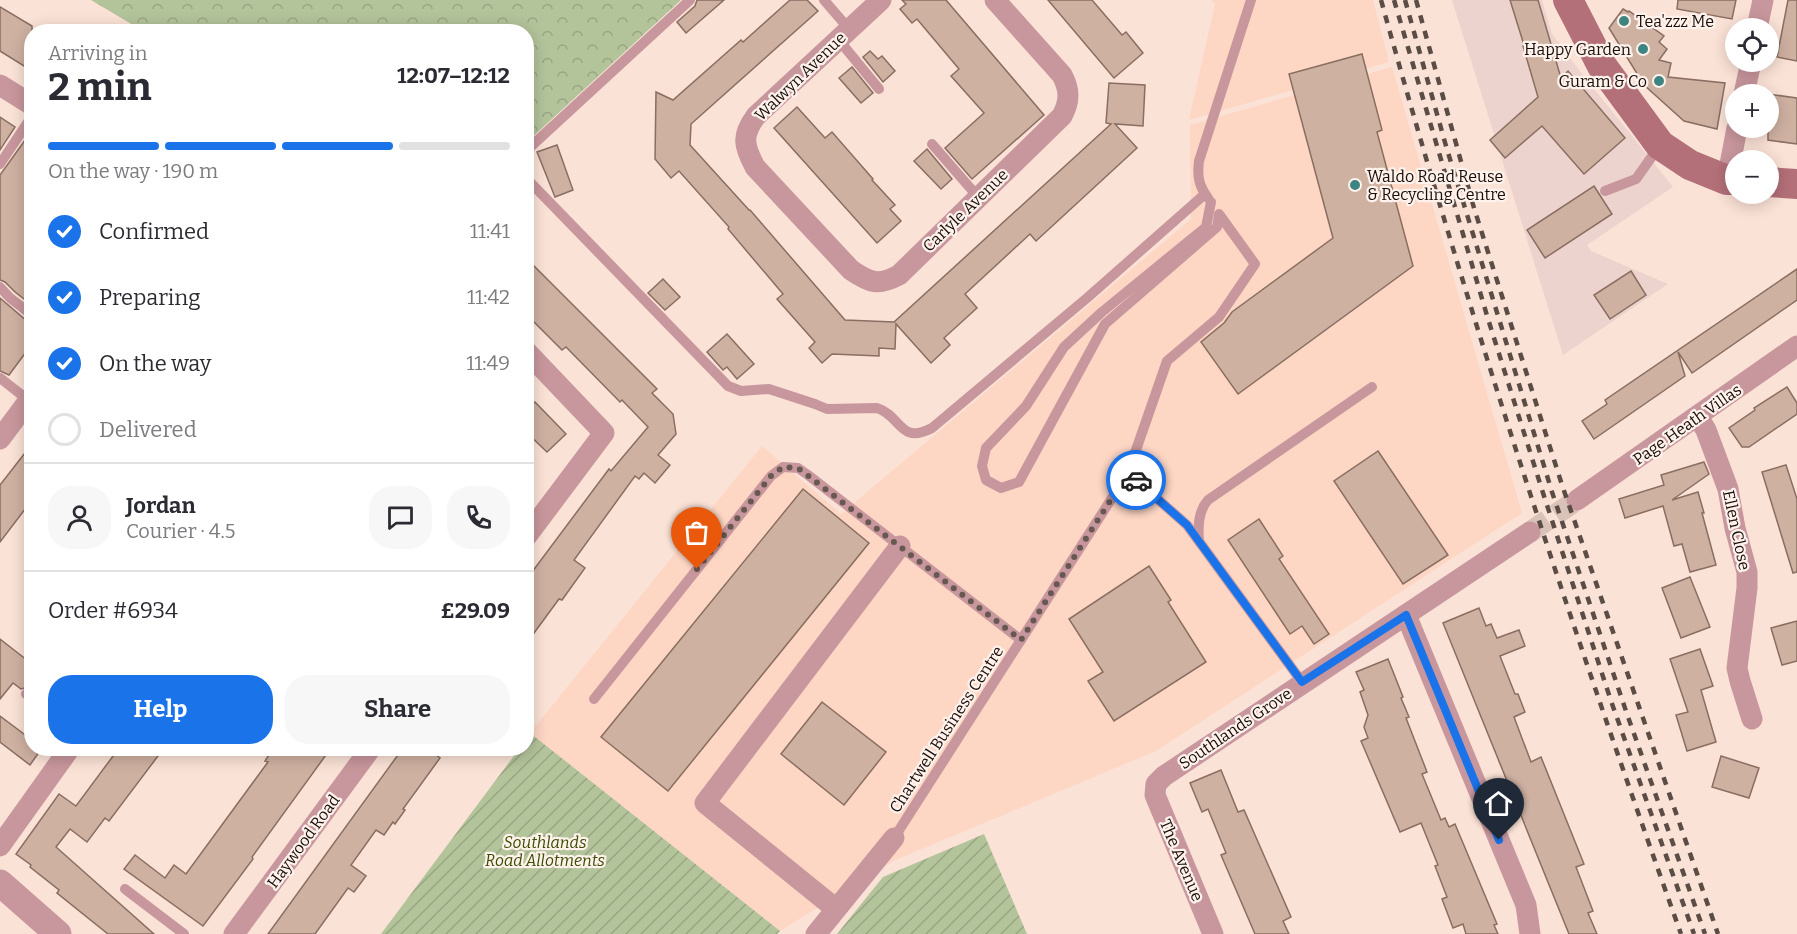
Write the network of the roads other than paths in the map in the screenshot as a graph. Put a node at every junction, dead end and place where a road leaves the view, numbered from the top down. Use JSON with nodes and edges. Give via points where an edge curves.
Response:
{"nodes":[{"id":1,"x":690,"y":0,"type":"edge"},
{"id":2,"x":824,"y":0,"type":"edge"},
{"id":3,"x":881,"y":0,"type":"edge"},
{"id":4,"x":995,"y":0,"type":"edge"},
{"id":5,"x":1251,"y":0,"type":"edge"},
{"id":6,"x":1568,"y":0,"type":"edge"},
{"id":7,"x":1763,"y":0,"type":"edge"},
{"id":8,"x":1759,"y":18,"type":"edge"},
{"id":9,"x":844,"y":34,"type":"junction"},
{"id":10,"x":0,"y":86,"type":"edge"},
{"id":11,"x":879,"y":88,"type":"dead end"},
{"id":12,"x":24,"y":100,"type":"edge"},
{"id":13,"x":24,"y":128,"type":"edge"},
{"id":14,"x":534,"y":144,"type":"edge"},
{"id":15,"x":932,"y":144,"type":"dead end"},
{"id":16,"x":1660,"y":145,"type":"junction"},
{"id":17,"x":0,"y":164,"type":"edge"},
{"id":18,"x":1725,"y":178,"type":"edge"},
{"id":19,"x":1779,"y":183,"type":"edge"},
{"id":20,"x":1797,"y":184,"type":"edge"},
{"id":21,"x":534,"y":185,"type":"edge"},
{"id":22,"x":1605,"y":191,"type":"dead end"},
{"id":23,"x":978,"y":197,"type":"junction"},
{"id":24,"x":1208,"y":198,"type":"junction"},
{"id":25,"x":1219,"y":215,"type":"junction"},
{"id":26,"x":851,"y":270,"type":"joint"},
{"id":27,"x":0,"y":287,"type":"edge"},
{"id":28,"x":24,"y":309,"type":"edge"},
{"id":29,"x":1797,"y":346,"type":"edge"},
{"id":30,"x":534,"y":359,"type":"edge"},
{"id":31,"x":0,"y":378,"type":"edge"},
{"id":32,"x":1372,"y":387,"type":"dead end"},
{"id":33,"x":24,"y":394,"type":"edge"},
{"id":34,"x":24,"y":406,"type":"edge"},
{"id":35,"x":1698,"y":417,"type":"junction"},
{"id":36,"x":0,"y":439,"type":"edge"},
{"id":37,"x":1128,"y":473,"type":"junction"},
{"id":38,"x":1577,"y":500,"type":"tunnel mouth"},
{"id":39,"x":534,"y":526,"type":"edge"},
{"id":40,"x":1530,"y":532,"type":"tunnel mouth"},
{"id":41,"x":1200,"y":542,"type":"junction"},
{"id":42,"x":900,"y":546,"type":"junction"},
{"id":43,"x":1406,"y":615,"type":"junction"},
{"id":44,"x":1021,"y":640,"type":"junction"},
{"id":45,"x":1302,"y":682,"type":"junction"},
{"id":46,"x":594,"y":699,"type":"dead end"},
{"id":47,"x":1752,"y":719,"type":"dead end"},
{"id":48,"x":64,"y":756,"type":"edge"},
{"id":49,"x":365,"y":756,"type":"edge"},
{"id":50,"x":1156,"y":784,"type":"joint"},
{"id":51,"x":894,"y":838,"type":"joint"},
{"id":52,"x":0,"y":846,"type":"edge"},
{"id":53,"x":0,"y":883,"type":"edge"},
{"id":54,"x":125,"y":889,"type":"dead end"},
{"id":55,"x":836,"y":909,"type":"junction"},
{"id":56,"x":58,"y":934,"type":"edge"},
{"id":57,"x":184,"y":934,"type":"edge"},
{"id":58,"x":234,"y":934,"type":"edge"},
{"id":59,"x":816,"y":934,"type":"edge"},
{"id":60,"x":1213,"y":934,"type":"edge"},
{"id":61,"x":1530,"y":934,"type":"edge"}],
"edges":[{"from":1,"to":14,"type":"lane"},
{"from":2,"to":9,"type":"lane"},
{"from":3,"to":9,"type":"street","name":"Walwyn Avenue"},
{"from":4,"to":23,"type":"street","name":"Carlyle Avenue","via":[[1062,75],[1069,96],[1062,116]]},
{"from":5,"to":24,"type":"lane","via":[[1199,161],[1197,175]]},
{"from":6,"to":16,"type":"main road","via":[[1602,66]]},
{"from":7,"to":8,"type":"street"},
{"from":9,"to":11,"type":"lane"},
{"from":9,"to":26,"type":"street","name":"Walwyn Avenue","via":[[756,116],[745,136],[755,167]]},
{"from":10,"to":12,"type":"street"},
{"from":13,"to":17,"type":"lane"},
{"from":15,"to":23,"type":"lane"},
{"from":16,"to":18,"type":"main road","via":[[1690,165]]},
{"from":16,"to":22,"type":"lane","via":[[1636,179]]},
{"from":19,"to":20,"type":"main road"},
{"from":21,"to":24,"type":"lane","via":[[728,386],[741,392],[769,389],[827,409],[877,408],[910,433],[918,434],[932,428]]},
{"from":23,"to":26,"type":"street","name":"Carlyle Avenue","via":[[899,275],[876,283]]},
{"from":24,"to":25,"type":"lane"},
{"from":24,"to":25,"type":"lane","via":[[1206,227],[1064,347],[1026,406],[986,448],[982,466],[986,480],[1001,488],[1019,482],[1105,324],[1217,227]]},
{"from":25,"to":37,"type":"lane","name":"Chartwell Business Centre","via":[[1255,264],[1219,317],[1167,361]]},
{"from":27,"to":28,"type":"lane"},
{"from":29,"to":35,"type":"street","name":"Page Heath Villas"},
{"from":30,"to":39,"type":"street","via":[[604,433]]},
{"from":31,"to":33,"type":"lane"},
{"from":32,"to":41,"type":"lane","via":[[1208,500],[1202,506]]},
{"from":34,"to":36,"type":"street"},
{"from":35,"to":38,"type":"street","name":"Page Heath Villas"},
{"from":35,"to":47,"type":"street","name":"Ellen Close","via":[[1728,489],[1747,572],[1737,668]]},
{"from":37,"to":41,"type":"lane","via":[[1187,525]]},
{"from":37,"to":44,"type":"lane","name":"Chartwell Business Centre"},
{"from":40,"to":43,"type":"street"},
{"from":41,"to":45,"type":"lane"},
{"from":42,"to":44,"type":"lane"},
{"from":42,"to":46,"type":"lane","via":[[798,468],[783,467],[771,476]]},
{"from":42,"to":55,"type":"street","via":[[705,803]]},
{"from":43,"to":45,"type":"street","name":"Southlands Grove"},
{"from":43,"to":61,"type":"street","via":[[1526,905]]},
{"from":44,"to":51,"type":"lane","name":"Chartwell Business Centre"},
{"from":45,"to":50,"type":"street","name":"Southlands Grove"},
{"from":48,"to":52,"type":"street"},
{"from":49,"to":58,"type":"street","name":"Haywood Road"},
{"from":50,"to":60,"type":"street","name":"The Avenue","via":[[1155,795]]},
{"from":51,"to":55,"type":"street"},
{"from":53,"to":56,"type":"street"},
{"from":54,"to":57,"type":"lane"},
{"from":55,"to":59,"type":"street"}]}
